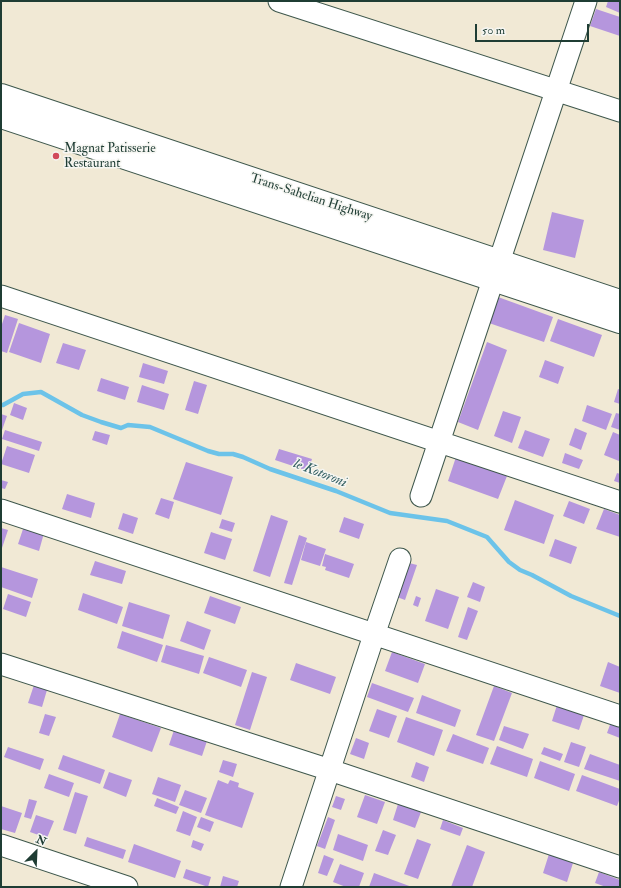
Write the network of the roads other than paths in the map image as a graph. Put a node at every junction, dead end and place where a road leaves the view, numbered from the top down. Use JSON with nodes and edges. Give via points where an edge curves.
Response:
{"nodes":[{"id":1,"x":279,"y":1,"type":"edge"},
{"id":2,"x":586,"y":1,"type":"edge"},
{"id":3,"x":556,"y":90,"type":"junction"},
{"id":4,"x":1,"y":95,"type":"edge"},
{"id":5,"x":620,"y":111,"type":"edge"},
{"id":6,"x":1,"y":117,"type":"edge"},
{"id":7,"x":497,"y":270,"type":"junction"},
{"id":8,"x":1,"y":296,"type":"edge"},
{"id":9,"x":620,"y":301,"type":"edge"},
{"id":10,"x":620,"y":322,"type":"edge"},
{"id":11,"x":440,"y":442,"type":"junction"},
{"id":12,"x":421,"y":496,"type":"dead end"},
{"id":13,"x":620,"y":502,"type":"edge"},
{"id":14,"x":1,"y":510,"type":"edge"},
{"id":15,"x":400,"y":559,"type":"dead end"},
{"id":16,"x":374,"y":635,"type":"junction"},
{"id":17,"x":1,"y":664,"type":"edge"},
{"id":18,"x":620,"y":716,"type":"edge"},
{"id":19,"x":330,"y":770,"type":"junction"},
{"id":20,"x":1,"y":845,"type":"edge"},
{"id":21,"x":620,"y":867,"type":"edge"},
{"id":22,"x":127,"y":887,"type":"edge"},
{"id":23,"x":291,"y":887,"type":"edge"}],
"edges":[{"from":1,"to":3,"type":"street"},
{"from":2,"to":3,"type":"street"},
{"from":3,"to":5,"type":"street"},
{"from":3,"to":7,"type":"street"},
{"from":4,"to":7,"type":"highway","name":"Trans-Sahelian Highway"},
{"from":6,"to":7,"type":"highway","name":"Trans-Sahelian Highway"},
{"from":7,"to":9,"type":"highway","name":"Trans-Sahelian Highway"},
{"from":7,"to":10,"type":"highway","name":"Trans-Sahelian Highway"},
{"from":7,"to":11,"type":"street"},
{"from":8,"to":11,"type":"street"},
{"from":11,"to":12,"type":"street"},
{"from":11,"to":13,"type":"street"},
{"from":14,"to":16,"type":"street"},
{"from":15,"to":16,"type":"street"},
{"from":16,"to":18,"type":"street"},
{"from":16,"to":19,"type":"street"},
{"from":17,"to":19,"type":"street"},
{"from":19,"to":21,"type":"street"},
{"from":19,"to":23,"type":"street"},
{"from":20,"to":22,"type":"street"}]}
